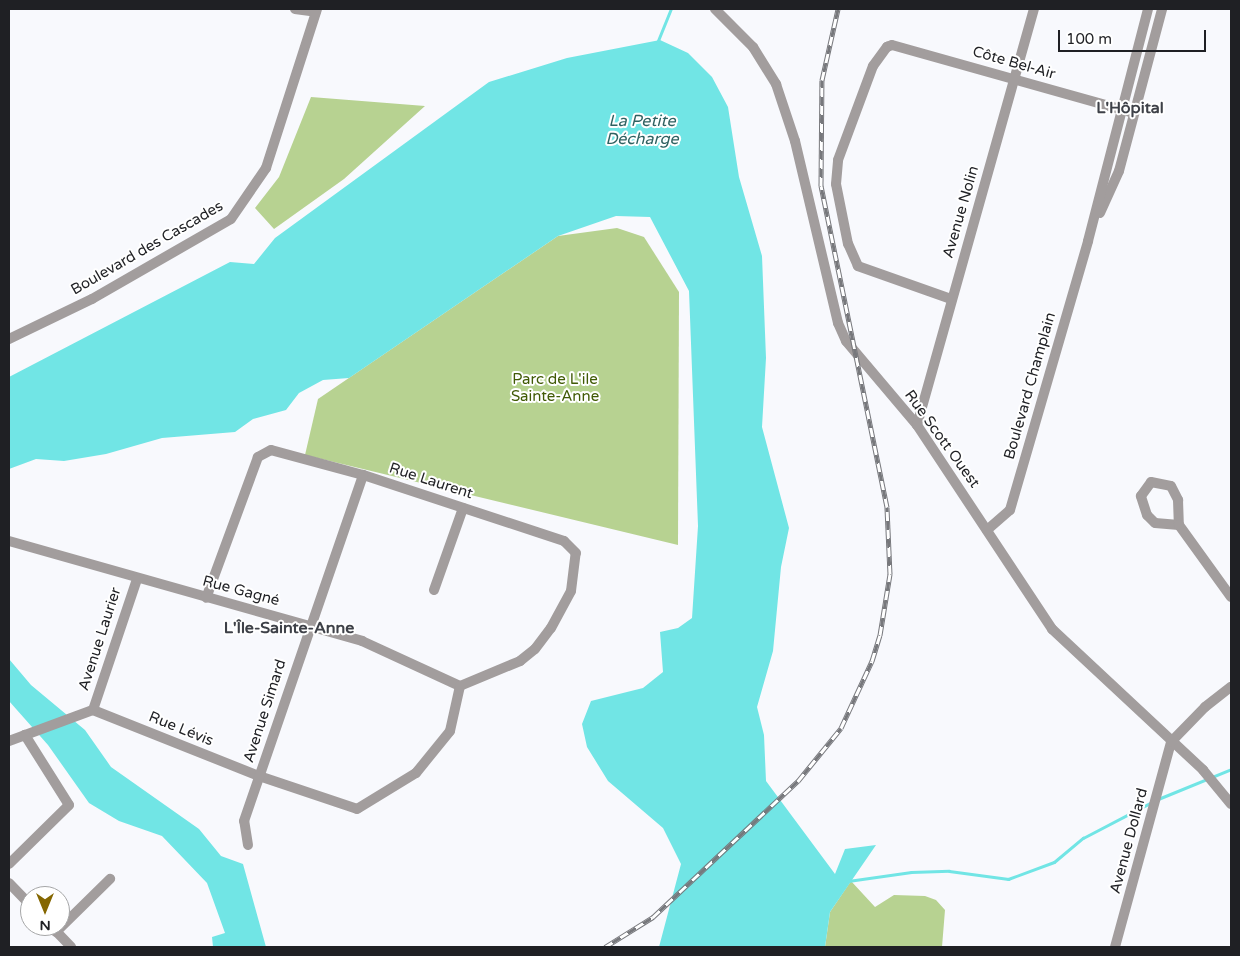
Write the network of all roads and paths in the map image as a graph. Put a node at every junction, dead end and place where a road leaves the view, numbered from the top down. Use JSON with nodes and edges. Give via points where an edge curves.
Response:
{"nodes":[{"id":1,"x":294,"y":9,"type":"edge"},
{"id":2,"x":715,"y":9,"type":"edge"},
{"id":3,"x":1034,"y":9,"type":"edge"},
{"id":4,"x":1148,"y":9,"type":"edge"},
{"id":5,"x":1162,"y":9,"type":"edge"},
{"id":6,"x":317,"y":10,"type":"edge"},
{"id":7,"x":1015,"y":78,"type":"junction"},
{"id":8,"x":1123,"y":109,"type":"junction"},
{"id":9,"x":1134,"y":113,"type":"junction"},
{"id":10,"x":1088,"y":241,"type":"junction"},
{"id":11,"x":951,"y":299,"type":"junction"},
{"id":12,"x":9,"y":339,"type":"edge"},
{"id":13,"x":917,"y":425,"type":"junction"},
{"id":14,"x":363,"y":475,"type":"junction"},
{"id":15,"x":463,"y":508,"type":"junction"},
{"id":16,"x":1179,"y":525,"type":"junction"},
{"id":17,"x":987,"y":530,"type":"junction"},
{"id":18,"x":9,"y":541,"type":"edge"},
{"id":19,"x":136,"y":579,"type":"junction"},
{"id":20,"x":434,"y":590,"type":"dead end"},
{"id":21,"x":1231,"y":597,"type":"edge"},
{"id":22,"x":206,"y":598,"type":"junction"},
{"id":23,"x":309,"y":624,"type":"junction"},
{"id":24,"x":460,"y":686,"type":"junction"},
{"id":25,"x":1231,"y":687,"type":"edge"},
{"id":26,"x":93,"y":710,"type":"junction"},
{"id":27,"x":25,"y":735,"type":"junction"},
{"id":28,"x":9,"y":741,"type":"edge"},
{"id":29,"x":1171,"y":742,"type":"junction"},
{"id":30,"x":259,"y":776,"type":"junction"},
{"id":31,"x":1231,"y":804,"type":"edge"},
{"id":32,"x":248,"y":845,"type":"dead end"},
{"id":33,"x":9,"y":864,"type":"edge"},
{"id":34,"x":110,"y":879,"type":"dead end"},
{"id":35,"x":9,"y":883,"type":"edge"},
{"id":36,"x":20,"y":895,"type":"edge"},
{"id":37,"x":70,"y":914,"type":"edge"},
{"id":38,"x":60,"y":936,"type":"edge"},
{"id":39,"x":71,"y":947,"type":"edge"},
{"id":40,"x":1115,"y":947,"type":"edge"}],
"edges":[{"from":1,"to":6,"type":"street"},
{"from":2,"to":13,"type":"street","name":"Rue Scott Ouest","via":[[754,47],[776,84],[795,140],[838,323],[846,341]]},
{"from":3,"to":7,"type":"street","name":"Avenue Nolin"},
{"from":4,"to":8,"type":"street","name":"Boulevard Champlain"},
{"from":5,"to":9,"type":"street","name":"Boulevard Champlain"},
{"from":6,"to":12,"type":"street","name":"Boulevard des Cascades","via":[[266,168],[231,219],[92,299]]},
{"from":7,"to":8,"type":"street","name":"Côte Bel-Air"},
{"from":7,"to":11,"type":"street","name":"Avenue Nolin"},
{"from":7,"to":11,"type":"street","name":"Côte Bel-Air","via":[[892,45],[887,47],[873,66],[838,160],[836,184],[848,244],[858,266]]},
{"from":8,"to":9,"type":"street","name":"Côte Bel-Air"},
{"from":8,"to":10,"type":"street","name":"Boulevard Champlain"},
{"from":9,"to":10,"type":"street","name":"Boulevard Champlain","via":[[1119,171]]},
{"from":10,"to":17,"type":"street","name":"Boulevard Champlain","via":[[1010,510]]},
{"from":11,"to":13,"type":"street","name":"Avenue Nolin"},
{"from":13,"to":17,"type":"street","name":"Rue Scott Ouest"},
{"from":14,"to":15,"type":"street","name":"Rue Laurent"},
{"from":14,"to":22,"type":"street","name":"Rue Laurent","via":[[271,450],[258,457]]},
{"from":14,"to":23,"type":"street","name":"Avenue Simard"},
{"from":15,"to":20,"type":"street"},
{"from":15,"to":24,"type":"street","name":"Rue Laurent","via":[[564,541],[576,553],[571,591],[551,628],[535,649],[520,661]]},
{"from":16,"to":16,"type":"street","via":[[1178,500],[1172,486],[1151,482],[1141,496],[1147,516],[1155,522]]},
{"from":16,"to":21,"type":"street"},
{"from":17,"to":29,"type":"street","name":"Rue Scott Ouest","via":[[1052,629]]},
{"from":18,"to":19,"type":"street","name":"Rue Gagné"},
{"from":19,"to":22,"type":"street","name":"Rue Gagné"},
{"from":19,"to":26,"type":"street","name":"Avenue Laurier"},
{"from":22,"to":23,"type":"street","name":"Rue Gagné"},
{"from":23,"to":24,"type":"street","name":"Rue Gagné","via":[[362,641]]},
{"from":23,"to":30,"type":"street","name":"Avenue Simard"},
{"from":24,"to":30,"type":"street","name":"Rue Lévis","via":[[450,731],[416,773],[357,810]]},
{"from":25,"to":29,"type":"street","via":[[1205,707]]},
{"from":26,"to":27,"type":"street","name":"Avenue Laurier"},
{"from":26,"to":30,"type":"street","name":"Rue Lévis"},
{"from":27,"to":28,"type":"street","name":"Avenue Laurier"},
{"from":27,"to":33,"type":"street","via":[[69,804]]},
{"from":29,"to":31,"type":"street","name":"Rue Scott Ouest","via":[[1203,770]]},
{"from":29,"to":40,"type":"street","name":"Avenue Dollard"},
{"from":30,"to":32,"type":"street","name":"Avenue Simard","via":[[244,821]]},
{"from":34,"to":37,"type":"street"},
{"from":35,"to":36,"type":"street"},
{"from":38,"to":39,"type":"street"}]}
